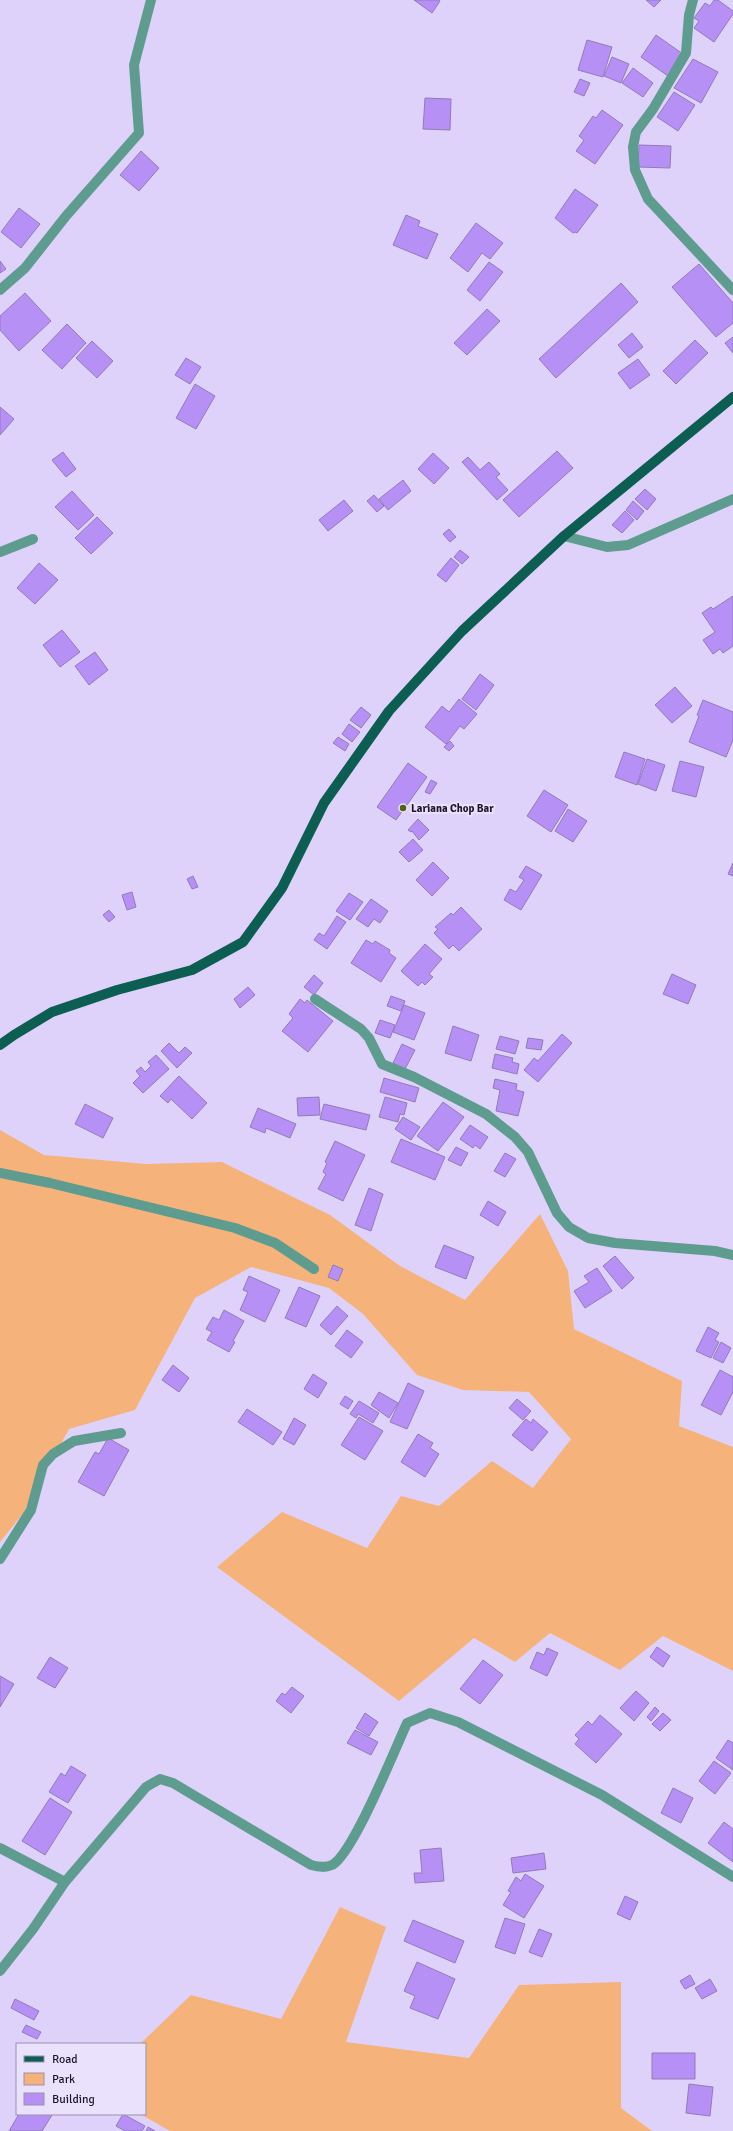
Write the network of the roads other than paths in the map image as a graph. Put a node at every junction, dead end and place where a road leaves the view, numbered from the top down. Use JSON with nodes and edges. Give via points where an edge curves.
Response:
{"nodes":[{"id":1,"x":151,"y":0,"type":"edge"},
{"id":2,"x":694,"y":0,"type":"edge"},
{"id":3,"x":0,"y":290,"type":"edge"},
{"id":4,"x":733,"y":290,"type":"edge"},
{"id":5,"x":733,"y":397,"type":"edge"},
{"id":6,"x":733,"y":499,"type":"edge"},
{"id":7,"x":564,"y":536,"type":"junction"},
{"id":8,"x":33,"y":538,"type":"dead end"},
{"id":9,"x":0,"y":552,"type":"edge"},
{"id":10,"x":315,"y":999,"type":"dead end"},
{"id":11,"x":0,"y":1045,"type":"edge"},
{"id":12,"x":0,"y":1173,"type":"edge"},
{"id":13,"x":733,"y":1255,"type":"edge"},
{"id":14,"x":314,"y":1269,"type":"dead end"},
{"id":15,"x":121,"y":1433,"type":"dead end"},
{"id":16,"x":0,"y":1559,"type":"edge"},
{"id":17,"x":0,"y":1848,"type":"edge"},
{"id":18,"x":733,"y":1877,"type":"edge"},
{"id":19,"x":65,"y":1882,"type":"junction"},
{"id":20,"x":0,"y":1971,"type":"edge"}],
"edges":[{"from":1,"to":3,"type":"street","via":[[134,65],[139,133],[66,216],[25,268]]},
{"from":2,"to":4,"type":"street","via":[[689,14],[686,53],[653,109],[636,132],[633,147],[635,170],[648,199]]},
{"from":5,"to":7,"type":"main road"},
{"from":6,"to":7,"type":"street","via":[[628,544],[607,547]]},
{"from":7,"to":11,"type":"main road","via":[[462,631],[389,711],[324,803],[282,888],[243,942],[192,970],[117,990],[52,1012]]},
{"from":8,"to":9,"type":"street"},
{"from":10,"to":13,"type":"street","via":[[361,1029],[382,1064],[414,1077],[486,1114],[515,1137],[528,1152],[557,1213],[569,1227],[588,1238],[615,1243],[708,1250]]},
{"from":12,"to":14,"type":"street","via":[[235,1228],[275,1243]]},
{"from":15,"to":16,"type":"street","via":[[74,1441],[53,1454],[43,1465],[31,1510]]},
{"from":17,"to":19,"type":"street"},
{"from":18,"to":19,"type":"street","via":[[602,1795],[458,1722],[430,1713],[407,1723],[368,1812],[333,1864],[322,1868],[311,1865],[173,1783],[160,1779],[146,1787]]},
{"from":19,"to":20,"type":"street","via":[[34,1929]]}]}
